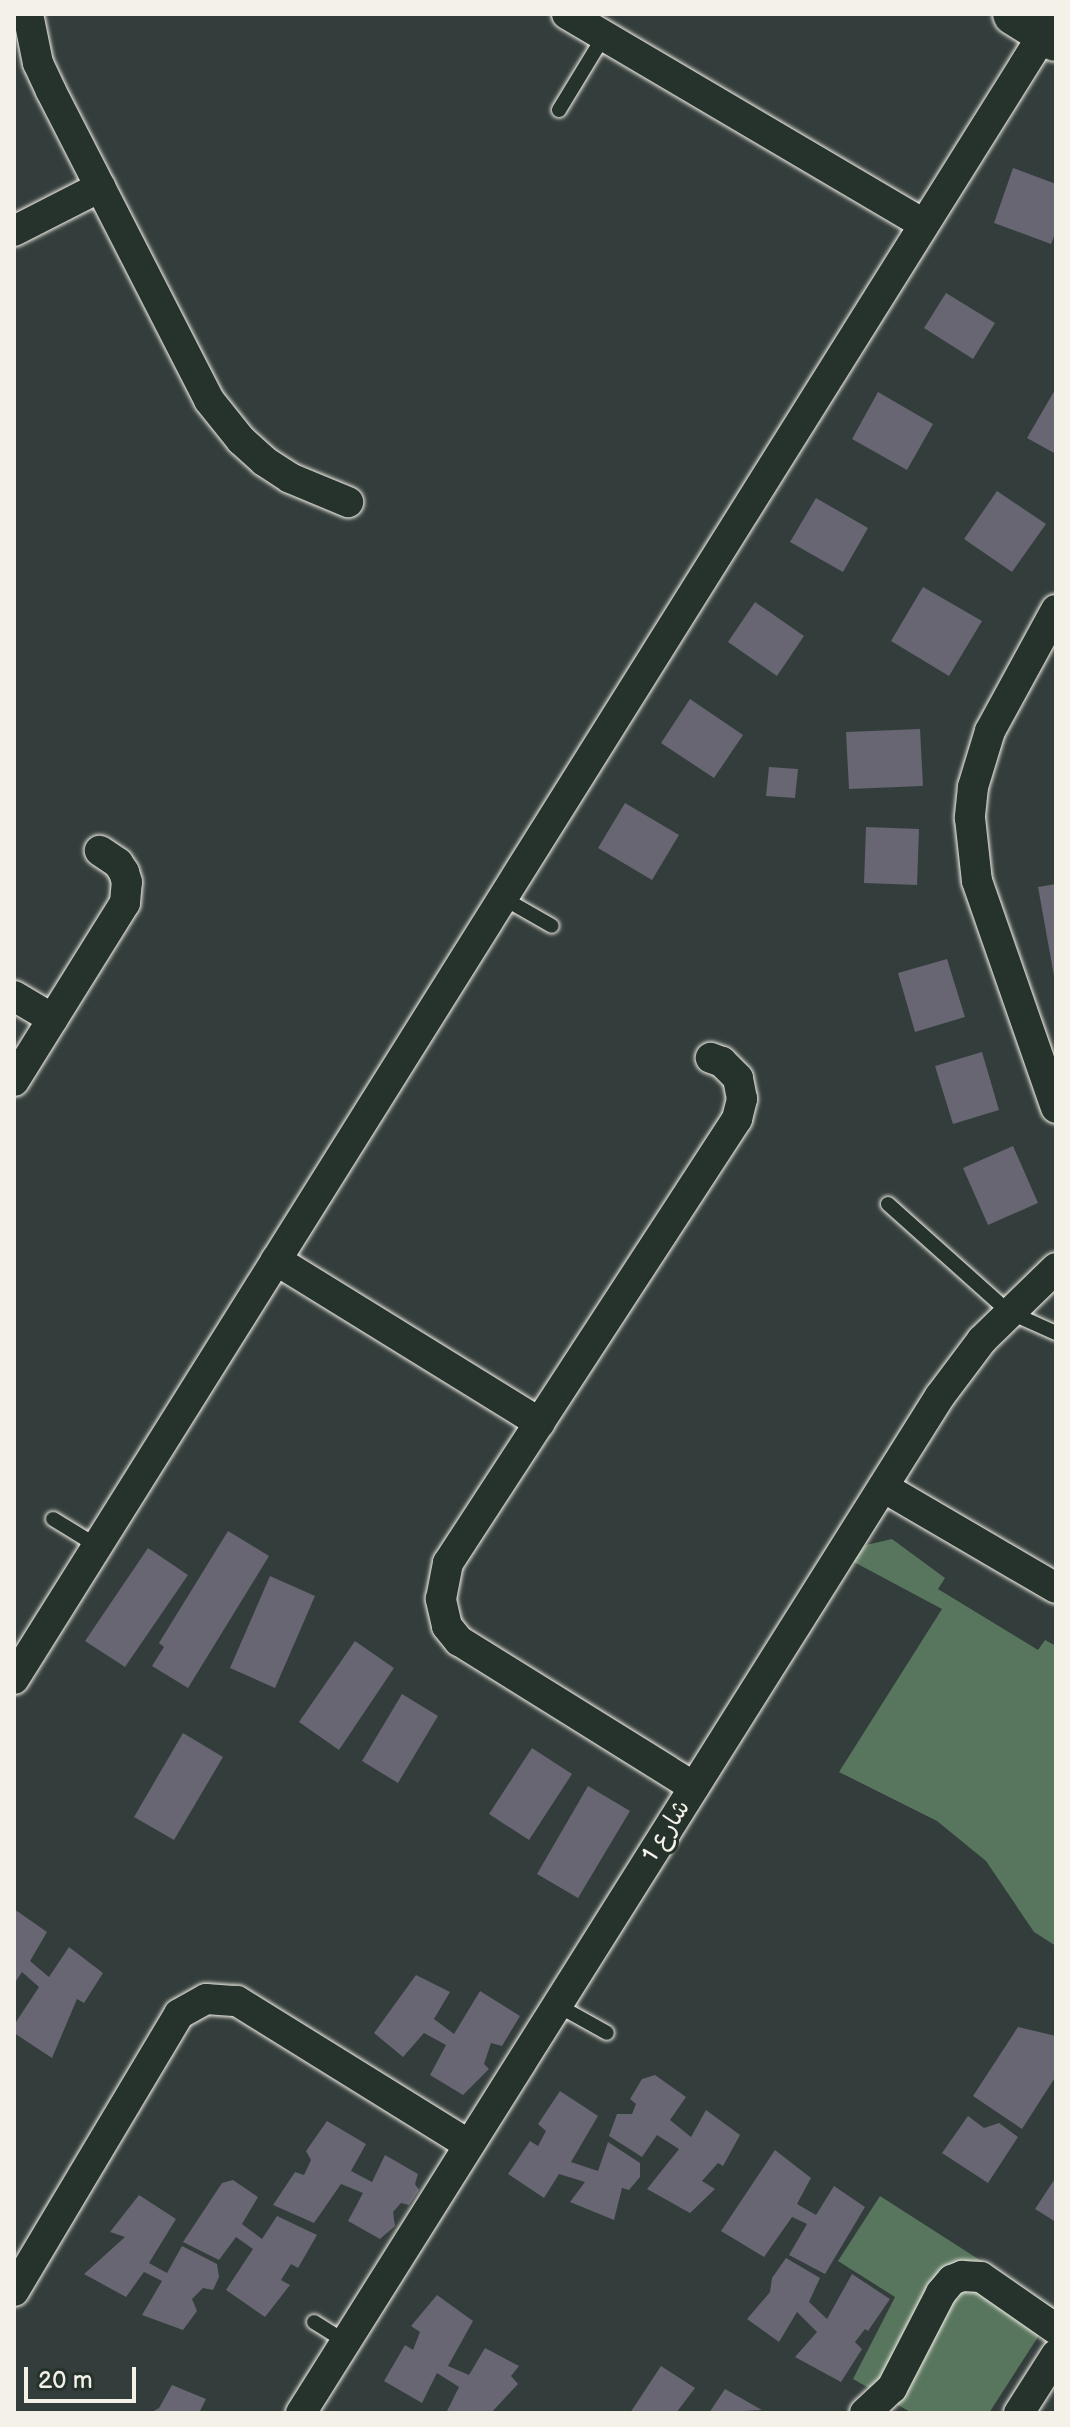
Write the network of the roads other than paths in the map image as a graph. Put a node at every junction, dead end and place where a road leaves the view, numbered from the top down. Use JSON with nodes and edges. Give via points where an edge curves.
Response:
{"nodes":[{"id":1,"x":28,"y":14,"type":"edge"},
{"id":2,"x":567,"y":14,"type":"edge"},
{"id":3,"x":1038,"y":29,"type":"edge"},
{"id":4,"x":604,"y":36,"type":"junction"},
{"id":5,"x":559,"y":110,"type":"dead end"},
{"id":6,"x":100,"y":187,"type":"junction"},
{"id":7,"x":924,"y":224,"type":"junction"},
{"id":8,"x":14,"y":231,"type":"edge"},
{"id":9,"x":348,"y":502,"type":"dead end"},
{"id":10,"x":1056,"y":610,"type":"edge"},
{"id":11,"x":100,"y":851,"type":"dead end"},
{"id":12,"x":503,"y":898,"type":"junction"},
{"id":13,"x":552,"y":926,"type":"dead end"},
{"id":14,"x":14,"y":996,"type":"edge"},
{"id":15,"x":53,"y":1019,"type":"junction"},
{"id":16,"x":711,"y":1058,"type":"dead end"},
{"id":17,"x":14,"y":1081,"type":"edge"},
{"id":18,"x":1056,"y":1108,"type":"edge"},
{"id":19,"x":888,"y":1204,"type":"dead end"},
{"id":20,"x":276,"y":1260,"type":"junction"},
{"id":21,"x":1056,"y":1268,"type":"edge"},
{"id":22,"x":1009,"y":1312,"type":"junction"},
{"id":23,"x":1056,"y":1333,"type":"edge"},
{"id":24,"x":540,"y":1423,"type":"junction"},
{"id":25,"x":883,"y":1487,"type":"junction"},
{"id":26,"x":53,"y":1519,"type":"dead end"},
{"id":27,"x":97,"y":1546,"type":"junction"},
{"id":28,"x":1056,"y":1588,"type":"edge"},
{"id":29,"x":14,"y":1679,"type":"edge"},
{"id":30,"x":694,"y":1787,"type":"junction"},
{"id":31,"x":557,"y":2005,"type":"junction"},
{"id":32,"x":607,"y":2033,"type":"dead end"},
{"id":33,"x":469,"y":2145,"type":"junction"},
{"id":34,"x":14,"y":2291,"type":"edge"},
{"id":35,"x":314,"y":2322,"type":"dead end"},
{"id":36,"x":1056,"y":2329,"type":"edge"},
{"id":37,"x":346,"y":2342,"type":"junction"},
{"id":38,"x":1056,"y":2355,"type":"edge"},
{"id":39,"x":874,"y":2411,"type":"edge"},
{"id":40,"x":301,"y":2413,"type":"edge"},
{"id":41,"x":1019,"y":2413,"type":"edge"}],
"edges":[{"from":1,"to":6,"type":"street","via":[[38,63]]},
{"from":2,"to":4,"type":"street"},
{"from":3,"to":7,"type":"street"},
{"from":4,"to":5,"type":"lane"},
{"from":4,"to":7,"type":"street"},
{"from":6,"to":8,"type":"street"},
{"from":6,"to":9,"type":"street","via":[[224,421],[264,461],[290,478]]},
{"from":7,"to":12,"type":"street"},
{"from":10,"to":18,"type":"street","via":[[990,731],[973,787],[970,818],[977,881]]},
{"from":11,"to":15,"type":"street","via":[[124,872],[125,903]]},
{"from":12,"to":13,"type":"lane"},
{"from":12,"to":20,"type":"street"},
{"from":14,"to":15,"type":"street"},
{"from":15,"to":17,"type":"street"},
{"from":16,"to":24,"type":"street","via":[[738,1078],[742,1099],[737,1119]]},
{"from":19,"to":22,"type":"lane"},
{"from":20,"to":24,"type":"street"},
{"from":20,"to":27,"type":"street"},
{"from":21,"to":22,"type":"street","name":"شارع 1"},
{"from":22,"to":23,"type":"lane"},
{"from":22,"to":25,"type":"street","name":"شارع 1","via":[[940,1396]]},
{"from":24,"to":30,"type":"street","via":[[448,1563],[441,1599],[447,1626],[459,1641]]},
{"from":25,"to":28,"type":"street"},
{"from":25,"to":30,"type":"street","name":"شارع 1"},
{"from":26,"to":27,"type":"lane"},
{"from":27,"to":29,"type":"street"},
{"from":30,"to":31,"type":"street","name":"شارع 1"},
{"from":31,"to":32,"type":"lane"},
{"from":31,"to":33,"type":"street","name":"شارع 1"},
{"from":33,"to":34,"type":"street","via":[[237,2001],[206,1999],[179,2014]]},
{"from":33,"to":37,"type":"street","name":"شارع 1"},
{"from":35,"to":37,"type":"lane"},
{"from":36,"to":39,"type":"street","via":[[981,2277],[952,2280]]},
{"from":37,"to":40,"type":"street","name":"شارع 1"},
{"from":38,"to":41,"type":"street"}]}
